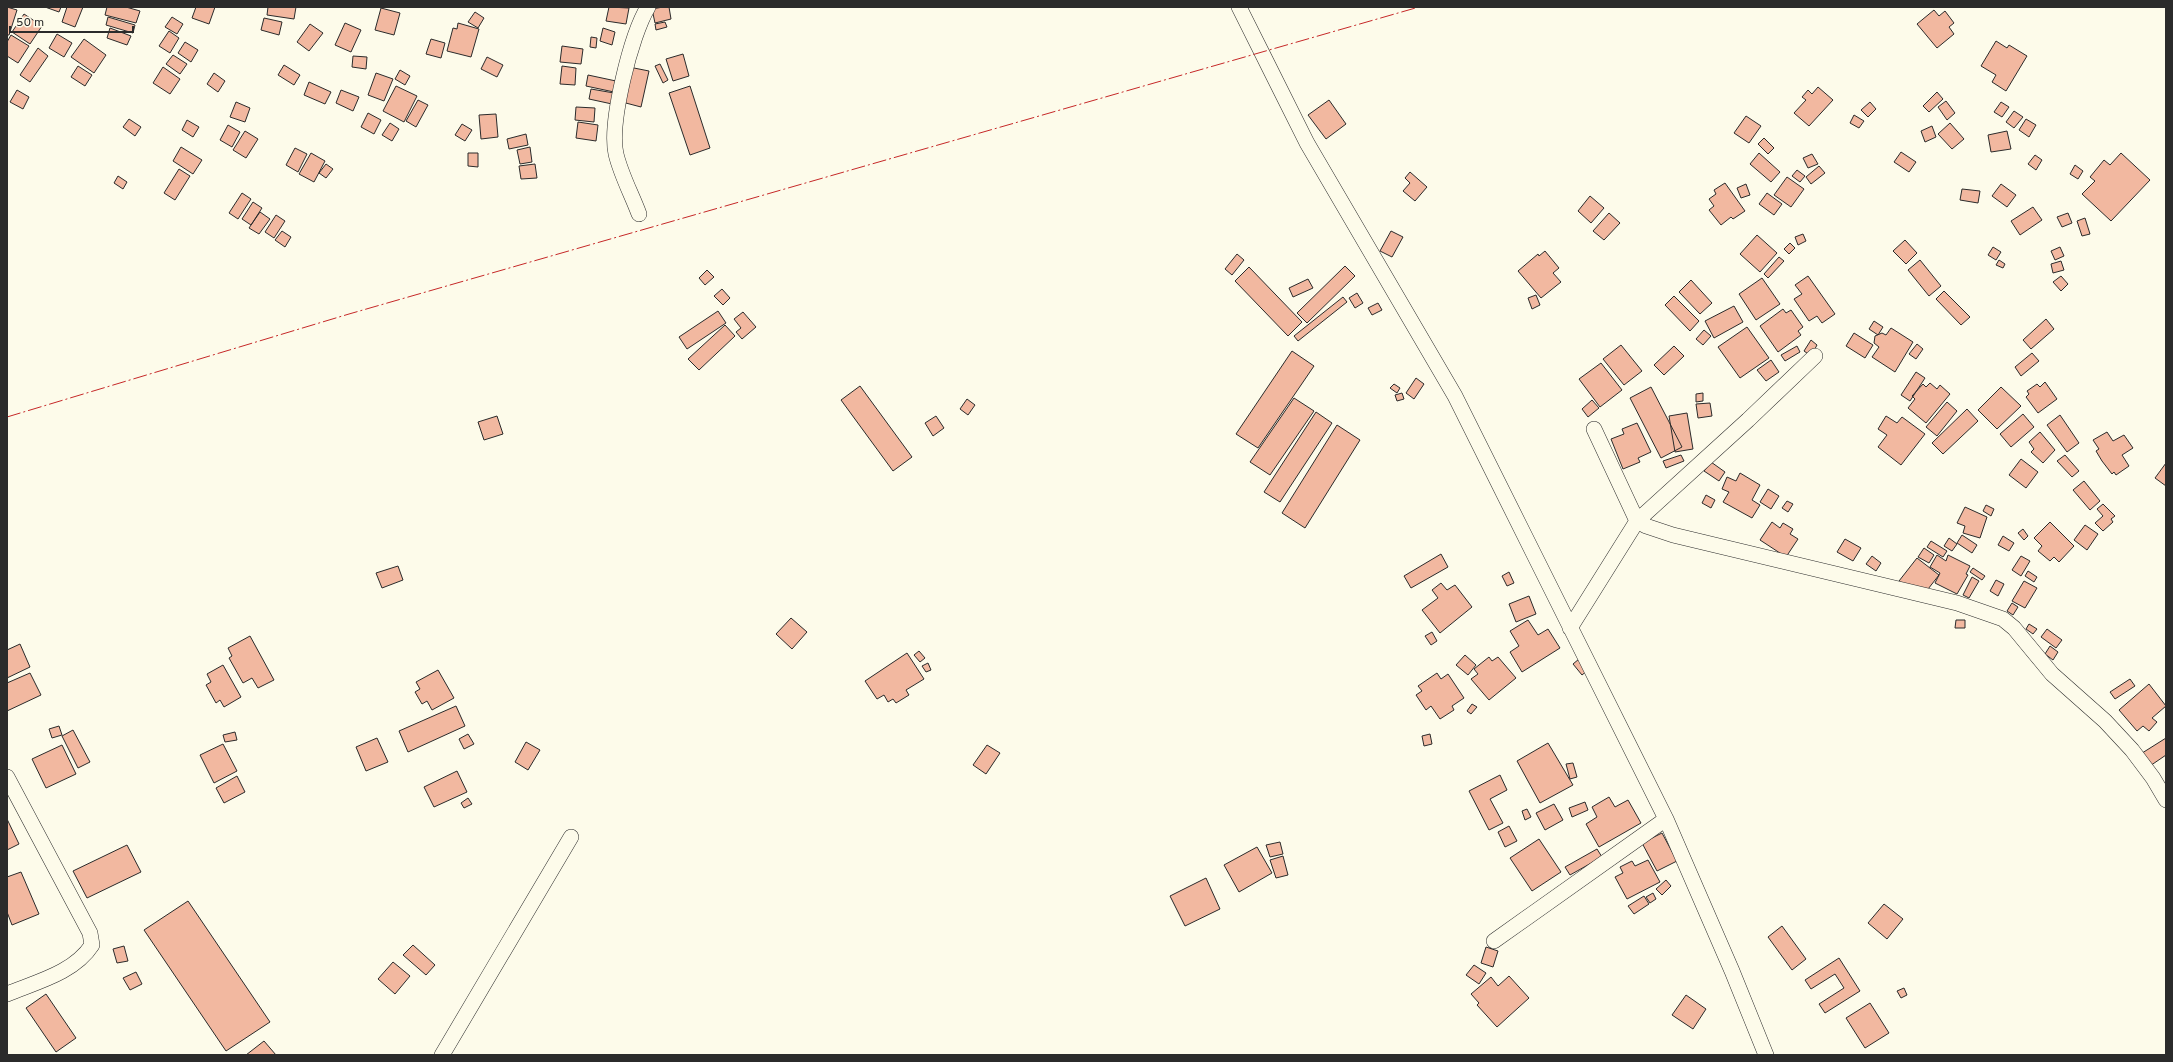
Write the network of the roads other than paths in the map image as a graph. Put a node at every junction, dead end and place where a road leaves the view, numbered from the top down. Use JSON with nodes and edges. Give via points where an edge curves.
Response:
{"nodes":[{"id":1,"x":648,"y":7,"type":"edge"},
{"id":2,"x":1239,"y":7,"type":"edge"},
{"id":3,"x":639,"y":214,"type":"dead end"},
{"id":4,"x":1815,"y":356,"type":"dead end"},
{"id":5,"x":1594,"y":429,"type":"dead end"},
{"id":6,"x":1636,"y":521,"type":"junction"},
{"id":7,"x":1570,"y":628,"type":"junction"},
{"id":8,"x":7,"y":777,"type":"edge"},
{"id":9,"x":2166,"y":800,"type":"edge"},
{"id":10,"x":1666,"y":819,"type":"junction"},
{"id":11,"x":571,"y":837,"type":"dead end"},
{"id":12,"x":1494,"y":941,"type":"dead end"},
{"id":13,"x":7,"y":994,"type":"edge"},
{"id":14,"x":442,"y":1055,"type":"edge"},
{"id":15,"x":1766,"y":1055,"type":"edge"}],
"edges":[{"from":1,"to":3,"type":"street","via":[[634,37],[617,109],[614,134],[616,155]]},
{"from":2,"to":7,"type":"street","via":[[1307,143],[1455,396]]},
{"from":4,"to":6,"type":"street"},
{"from":5,"to":6,"type":"street"},
{"from":6,"to":7,"type":"street"},
{"from":6,"to":9,"type":"street","via":[[1673,535],[1957,603],[2003,619],[2014,628],[2052,674],[2105,721],[2132,750]]},
{"from":7,"to":10,"type":"street"},
{"from":8,"to":13,"type":"street","via":[[90,933],[92,945],[74,965]]},
{"from":10,"to":12,"type":"street"},
{"from":10,"to":15,"type":"street"},
{"from":11,"to":14,"type":"street"}]}
